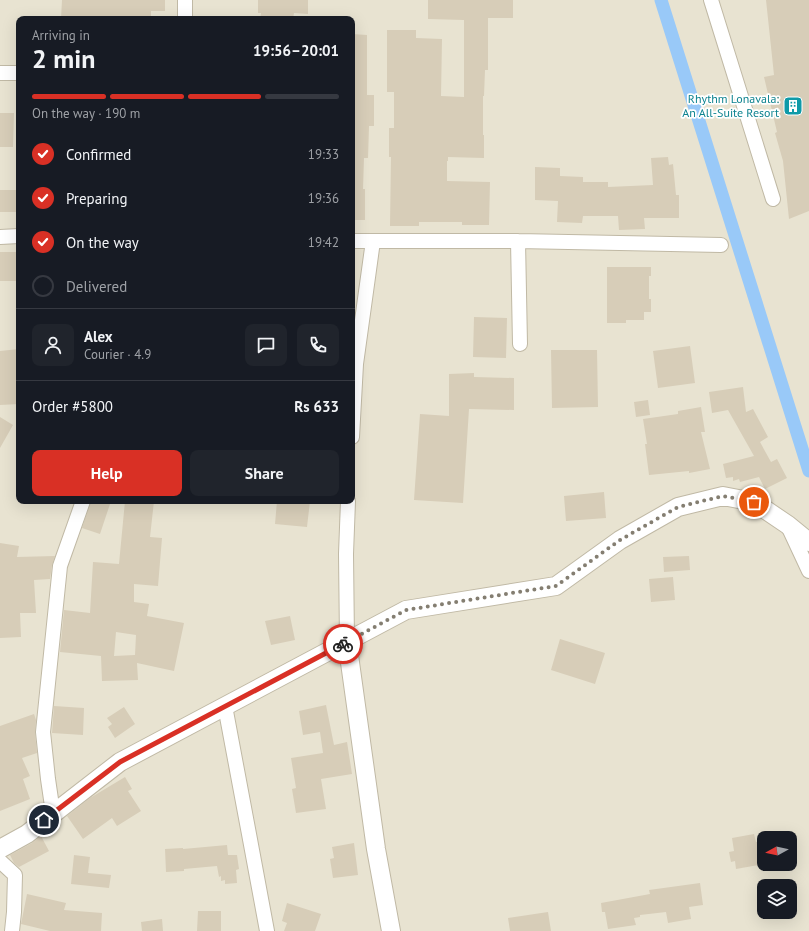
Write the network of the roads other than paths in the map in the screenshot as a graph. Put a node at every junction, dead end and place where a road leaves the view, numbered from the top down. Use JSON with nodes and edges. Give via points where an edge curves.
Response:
{"nodes":[{"id":1,"x":185,"y":0,"type":"edge"},
{"id":2,"x":711,"y":0,"type":"edge"},
{"id":3,"x":185,"y":16,"type":"edge"},
{"id":4,"x":0,"y":73,"type":"edge"},
{"id":5,"x":16,"y":73,"type":"edge"},
{"id":6,"x":773,"y":199,"type":"dead end"},
{"id":7,"x":16,"y":236,"type":"edge"},
{"id":8,"x":0,"y":237,"type":"edge"},
{"id":9,"x":355,"y":240,"type":"edge"},
{"id":10,"x":373,"y":241,"type":"junction"},
{"id":11,"x":518,"y":241,"type":"junction"},
{"id":12,"x":721,"y":245,"type":"dead end"},
{"id":13,"x":520,"y":344,"type":"dead end"},
{"id":14,"x":355,"y":382,"type":"edge"},
{"id":15,"x":82,"y":504,"type":"edge"},
{"id":16,"x":348,"y":504,"type":"edge"},
{"id":17,"x":788,"y":525,"type":"junction"},
{"id":18,"x":806,"y":540,"type":"edge"},
{"id":19,"x":809,"y":571,"type":"edge"},
{"id":20,"x":347,"y":642,"type":"junction"},
{"id":21,"x":226,"y":706,"type":"junction"},
{"id":22,"x":53,"y":813,"type":"junction"},
{"id":23,"x":0,"y":849,"type":"edge"},
{"id":24,"x":0,"y":861,"type":"edge"},
{"id":25,"x":12,"y":931,"type":"edge"},
{"id":26,"x":268,"y":931,"type":"edge"},
{"id":27,"x":391,"y":931,"type":"edge"}],
"edges":[{"from":1,"to":3,"type":"street"},
{"from":2,"to":6,"type":"street"},
{"from":4,"to":5,"type":"street"},
{"from":7,"to":8,"type":"street"},
{"from":9,"to":10,"type":"street"},
{"from":10,"to":11,"type":"street"},
{"from":10,"to":14,"type":"street"},
{"from":11,"to":12,"type":"street"},
{"from":11,"to":13,"type":"street"},
{"from":15,"to":22,"type":"street","via":[[60,566],[43,732]]},
{"from":16,"to":20,"type":"street"},
{"from":17,"to":18,"type":"street"},
{"from":17,"to":19,"type":"street"},
{"from":17,"to":20,"type":"street","via":[[754,502],[723,496],[678,507],[620,540],[556,586],[406,610]]},
{"from":20,"to":21,"type":"street"},
{"from":20,"to":27,"type":"street","via":[[376,849]]},
{"from":21,"to":22,"type":"street","via":[[120,762]]},
{"from":21,"to":26,"type":"street"},
{"from":22,"to":23,"type":"street","via":[[27,834]]},
{"from":24,"to":25,"type":"street","via":[[15,875]]}]}
